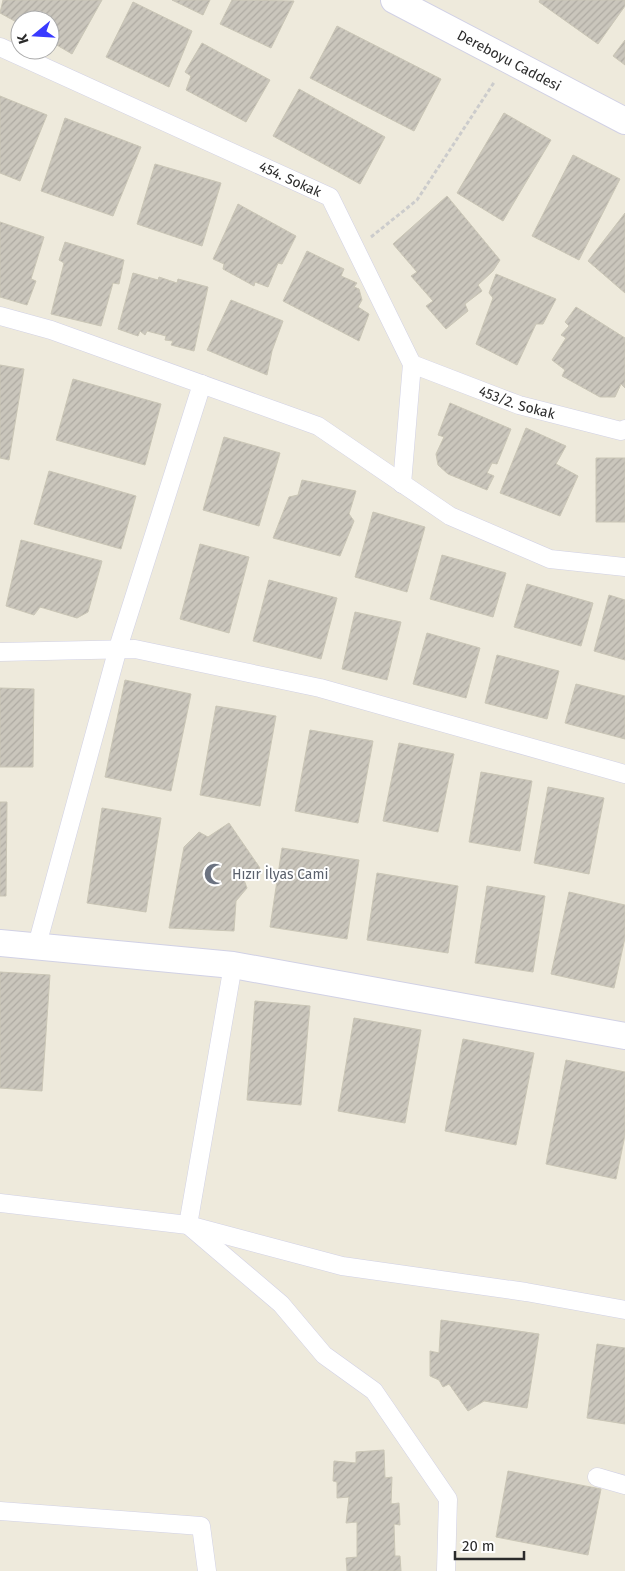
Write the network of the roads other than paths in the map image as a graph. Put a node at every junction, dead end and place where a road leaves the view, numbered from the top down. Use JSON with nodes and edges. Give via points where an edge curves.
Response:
{"nodes":[{"id":1,"x":394,"y":0,"type":"edge"},
{"id":2,"x":0,"y":47,"type":"edge"},
{"id":3,"x":625,"y":121,"type":"edge"},
{"id":4,"x":0,"y":316,"type":"edge"},
{"id":5,"x":412,"y":364,"type":"junction"},
{"id":6,"x":202,"y":384,"type":"junction"},
{"id":7,"x":625,"y":429,"type":"edge"},
{"id":8,"x":402,"y":484,"type":"junction"},
{"id":9,"x":625,"y":567,"type":"edge"},
{"id":10,"x":118,"y":648,"type":"junction"},
{"id":11,"x":0,"y":652,"type":"edge"},
{"id":12,"x":625,"y":774,"type":"edge"},
{"id":13,"x":0,"y":942,"type":"edge"},
{"id":14,"x":37,"y":945,"type":"junction"},
{"id":15,"x":233,"y":965,"type":"junction"},
{"id":16,"x":625,"y":1036,"type":"edge"},
{"id":17,"x":0,"y":1203,"type":"edge"},
{"id":18,"x":188,"y":1225,"type":"junction"},
{"id":19,"x":625,"y":1310,"type":"edge"},
{"id":20,"x":598,"y":1477,"type":"dead end"},
{"id":21,"x":625,"y":1485,"type":"edge"},
{"id":22,"x":0,"y":1510,"type":"edge"},
{"id":23,"x":208,"y":1571,"type":"edge"},
{"id":24,"x":446,"y":1571,"type":"edge"}],
"edges":[{"from":1,"to":3,"type":"street","name":"Dereboyu Caddesi"},
{"from":2,"to":5,"type":"street","name":"454. Sokak","via":[[330,197]]},
{"from":4,"to":6,"type":"street","via":[[51,330]]},
{"from":5,"to":7,"type":"street","name":"453/2. Sokak","via":[[519,405]]},
{"from":5,"to":8,"type":"street"},
{"from":6,"to":8,"type":"street","via":[[318,426]]},
{"from":6,"to":10,"type":"street"},
{"from":8,"to":9,"type":"street","via":[[450,516],[550,559]]},
{"from":10,"to":11,"type":"street"},
{"from":10,"to":12,"type":"street","via":[[320,688]]},
{"from":10,"to":14,"type":"street"},
{"from":13,"to":14,"type":"street"},
{"from":14,"to":15,"type":"street"},
{"from":15,"to":16,"type":"street"},
{"from":15,"to":18,"type":"street"},
{"from":17,"to":18,"type":"street"},
{"from":18,"to":19,"type":"street","via":[[342,1266],[526,1292]]},
{"from":18,"to":24,"type":"street","via":[[281,1304],[324,1355],[374,1391],[448,1499]]},
{"from":20,"to":21,"type":"street"},
{"from":22,"to":23,"type":"street","via":[[201,1526]]}]}
